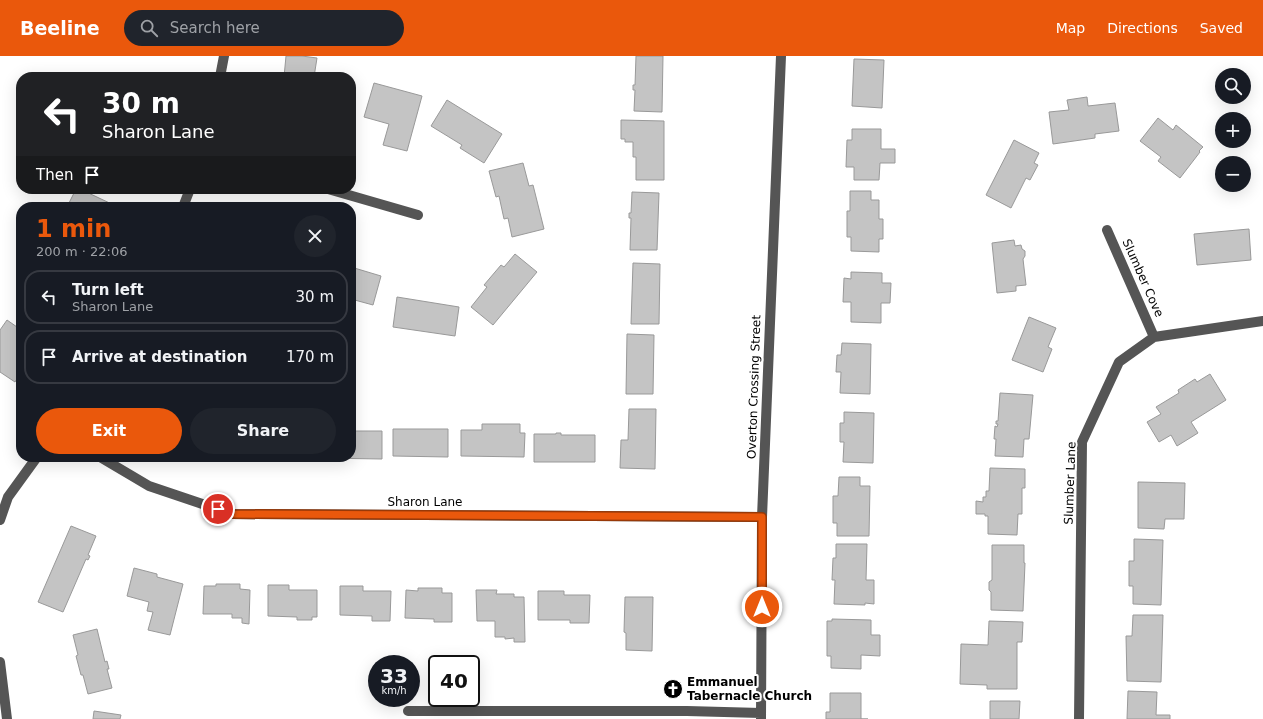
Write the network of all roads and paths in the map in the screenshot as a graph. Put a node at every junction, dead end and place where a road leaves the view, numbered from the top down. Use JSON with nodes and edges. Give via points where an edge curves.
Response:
{"nodes":[{"id":1,"x":224,"y":56,"type":"edge"},
{"id":2,"x":781,"y":56,"type":"edge"},
{"id":3,"x":221,"y":72,"type":"edge"},
{"id":4,"x":345,"y":194,"type":"edge"},
{"id":5,"x":418,"y":215,"type":"dead end"},
{"id":6,"x":1107,"y":230,"type":"dead end"},
{"id":7,"x":1263,"y":320,"type":"edge"},
{"id":8,"x":1154,"y":337,"type":"junction"},
{"id":9,"x":33,"y":462,"type":"edge"},
{"id":10,"x":108,"y":462,"type":"edge"},
{"id":11,"x":762,"y":517,"type":"junction"},
{"id":12,"x":0,"y":520,"type":"edge"},
{"id":13,"x":0,"y":662,"type":"edge"},
{"id":14,"x":408,"y":711,"type":"dead end"},
{"id":15,"x":761,"y":716,"type":"edge"},
{"id":16,"x":7,"y":719,"type":"edge"},
{"id":17,"x":1079,"y":719,"type":"edge"}],
"edges":[{"from":1,"to":3,"type":"street"},
{"from":2,"to":11,"type":"street","name":"Overton Crossing Street"},
{"from":4,"to":5,"type":"street"},
{"from":6,"to":8,"type":"street","name":"Slumber Cove"},
{"from":7,"to":8,"type":"street","name":"Slumber Lane"},
{"from":8,"to":17,"type":"street","name":"Slumber Lane","via":[[1118,362],[1082,442]]},
{"from":9,"to":12,"type":"street","via":[[8,497]]},
{"from":10,"to":11,"type":"street","name":"Sharon Lane","via":[[149,486],[232,514]]},
{"from":11,"to":15,"type":"street","name":"Overton Crossing Street"},
{"from":13,"to":16,"type":"street"},
{"from":14,"to":15,"type":"street","via":[[687,711]]}]}
